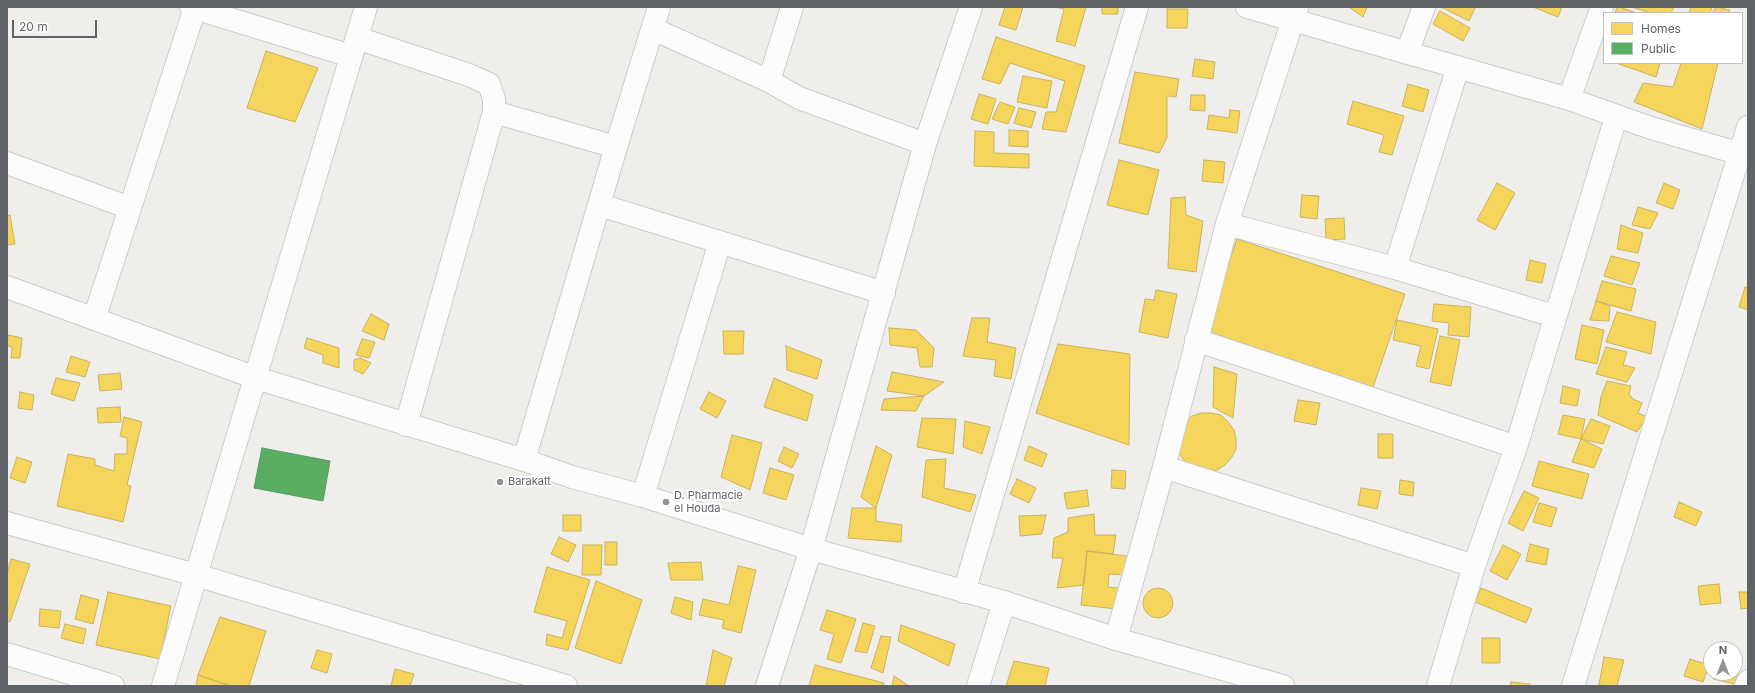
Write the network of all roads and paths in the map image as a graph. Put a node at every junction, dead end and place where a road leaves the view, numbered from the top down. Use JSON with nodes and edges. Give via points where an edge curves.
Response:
{"nodes":[{"id":1,"x":366,"y":7,"type":"edge"},
{"id":2,"x":660,"y":7,"type":"edge"},
{"id":3,"x":792,"y":7,"type":"edge"},
{"id":4,"x":971,"y":7,"type":"edge"},
{"id":5,"x":1137,"y":7,"type":"edge"},
{"id":6,"x":1247,"y":7,"type":"edge"},
{"id":7,"x":1424,"y":7,"type":"edge"},
{"id":8,"x":1602,"y":7,"type":"edge"},
{"id":9,"x":193,"y":8,"type":"edge"},
{"id":10,"x":1295,"y":14,"type":"edge"},
{"id":11,"x":653,"y":29,"type":"junction"},
{"id":12,"x":354,"y":47,"type":"junction"},
{"id":13,"x":1407,"y":54,"type":"junction"},
{"id":14,"x":1458,"y":67,"type":"junction"},
{"id":15,"x":769,"y":81,"type":"junction"},
{"id":16,"x":1569,"y":99,"type":"junction"},
{"id":17,"x":494,"y":112,"type":"junction"},
{"id":18,"x":1616,"y":117,"type":"junction"},
{"id":19,"x":1748,"y":127,"type":"edge"},
{"id":20,"x":925,"y":144,"type":"junction"},
{"id":21,"x":616,"y":147,"type":"junction"},
{"id":22,"x":1744,"y":155,"type":"edge"},
{"id":23,"x":7,"y":163,"type":"edge"},
{"id":24,"x":600,"y":204,"type":"junction"},
{"id":25,"x":130,"y":208,"type":"junction"},
{"id":26,"x":1227,"y":224,"type":"junction"},
{"id":27,"x":720,"y":242,"type":"junction"},
{"id":28,"x":1395,"y":268,"type":"junction"},
{"id":29,"x":7,"y":287,"type":"edge"},
{"id":30,"x":884,"y":293,"type":"junction"},
{"id":31,"x":1554,"y":316,"type":"junction"},
{"id":32,"x":94,"y":319,"type":"junction"},
{"id":33,"x":1196,"y":340,"type":"junction"},
{"id":34,"x":256,"y":378,"type":"junction"},
{"id":35,"x":406,"y":425,"type":"junction"},
{"id":36,"x":1516,"y":447,"type":"junction"},
{"id":37,"x":524,"y":460,"type":"junction"},
{"id":38,"x":1164,"y":467,"type":"junction"},
{"id":39,"x":642,"y":496,"type":"junction"},
{"id":40,"x":7,"y":523,"type":"edge"},
{"id":41,"x":811,"y":549,"type":"junction"},
{"id":42,"x":1474,"y":566,"type":"junction"},
{"id":43,"x":196,"y":576,"type":"junction"},
{"id":44,"x":964,"y":592,"type":"junction"},
{"id":45,"x":1004,"y":602,"type":"junction"},
{"id":46,"x":1116,"y":639,"type":"junction"},
{"id":47,"x":7,"y":654,"type":"edge"},
{"id":48,"x":1748,"y":681,"type":"edge"},
{"id":49,"x":113,"y":686,"type":"edge"},
{"id":50,"x":163,"y":686,"type":"edge"},
{"id":51,"x":566,"y":686,"type":"edge"},
{"id":52,"x":767,"y":686,"type":"edge"},
{"id":53,"x":978,"y":686,"type":"edge"},
{"id":54,"x":1283,"y":686,"type":"edge"},
{"id":55,"x":1438,"y":686,"type":"edge"},
{"id":56,"x":1573,"y":686,"type":"edge"},
{"id":57,"x":1746,"y":686,"type":"edge"}],
"edges":[{"from":1,"to":12,"type":"street"},
{"from":2,"to":11,"type":"street"},
{"from":3,"to":15,"type":"street"},
{"from":4,"to":20,"type":"street"},
{"from":5,"to":44,"type":"street"},
{"from":6,"to":10,"type":"street"},
{"from":7,"to":13,"type":"street"},
{"from":8,"to":16,"type":"street"},
{"from":9,"to":12,"type":"street"},
{"from":9,"to":25,"type":"street"},
{"from":10,"to":13,"type":"street"},
{"from":10,"to":26,"type":"street"},
{"from":11,"to":15,"type":"street"},
{"from":11,"to":21,"type":"street"},
{"from":12,"to":17,"type":"street","via":[[469,75],[489,84],[494,99]]},
{"from":12,"to":34,"type":"street"},
{"from":13,"to":14,"type":"street"},
{"from":14,"to":16,"type":"street"},
{"from":14,"to":28,"type":"street"},
{"from":15,"to":20,"type":"street","via":[[799,98]]},
{"from":16,"to":18,"type":"street"},
{"from":17,"to":21,"type":"street"},
{"from":17,"to":35,"type":"street"},
{"from":18,"to":22,"type":"street"},
{"from":18,"to":31,"type":"street"},
{"from":19,"to":22,"type":"street"},
{"from":20,"to":30,"type":"street"},
{"from":21,"to":24,"type":"street"},
{"from":22,"to":56,"type":"street"},
{"from":23,"to":25,"type":"street"},
{"from":24,"to":27,"type":"street"},
{"from":24,"to":37,"type":"street"},
{"from":25,"to":32,"type":"street"},
{"from":26,"to":28,"type":"street"},
{"from":26,"to":33,"type":"street"},
{"from":27,"to":30,"type":"street"},
{"from":27,"to":39,"type":"street"},
{"from":28,"to":31,"type":"street"},
{"from":29,"to":32,"type":"street"},
{"from":30,"to":41,"type":"street"},
{"from":31,"to":36,"type":"street"},
{"from":32,"to":34,"type":"street"},
{"from":33,"to":36,"type":"street"},
{"from":33,"to":38,"type":"street"},
{"from":34,"to":35,"type":"street"},
{"from":34,"to":43,"type":"street"},
{"from":35,"to":37,"type":"street"},
{"from":36,"to":42,"type":"street"},
{"from":37,"to":39,"type":"street","via":[[572,477]]},
{"from":38,"to":42,"type":"street"},
{"from":38,"to":46,"type":"street"},
{"from":39,"to":41,"type":"street"},
{"from":40,"to":43,"type":"street"},
{"from":41,"to":44,"type":"street"},
{"from":41,"to":52,"type":"street"},
{"from":42,"to":55,"type":"street"},
{"from":43,"to":50,"type":"street"},
{"from":43,"to":51,"type":"street"},
{"from":44,"to":45,"type":"street"},
{"from":45,"to":46,"type":"street"},
{"from":45,"to":53,"type":"street"},
{"from":46,"to":54,"type":"street"},
{"from":47,"to":49,"type":"street"},
{"from":48,"to":57,"type":"street"}]}
